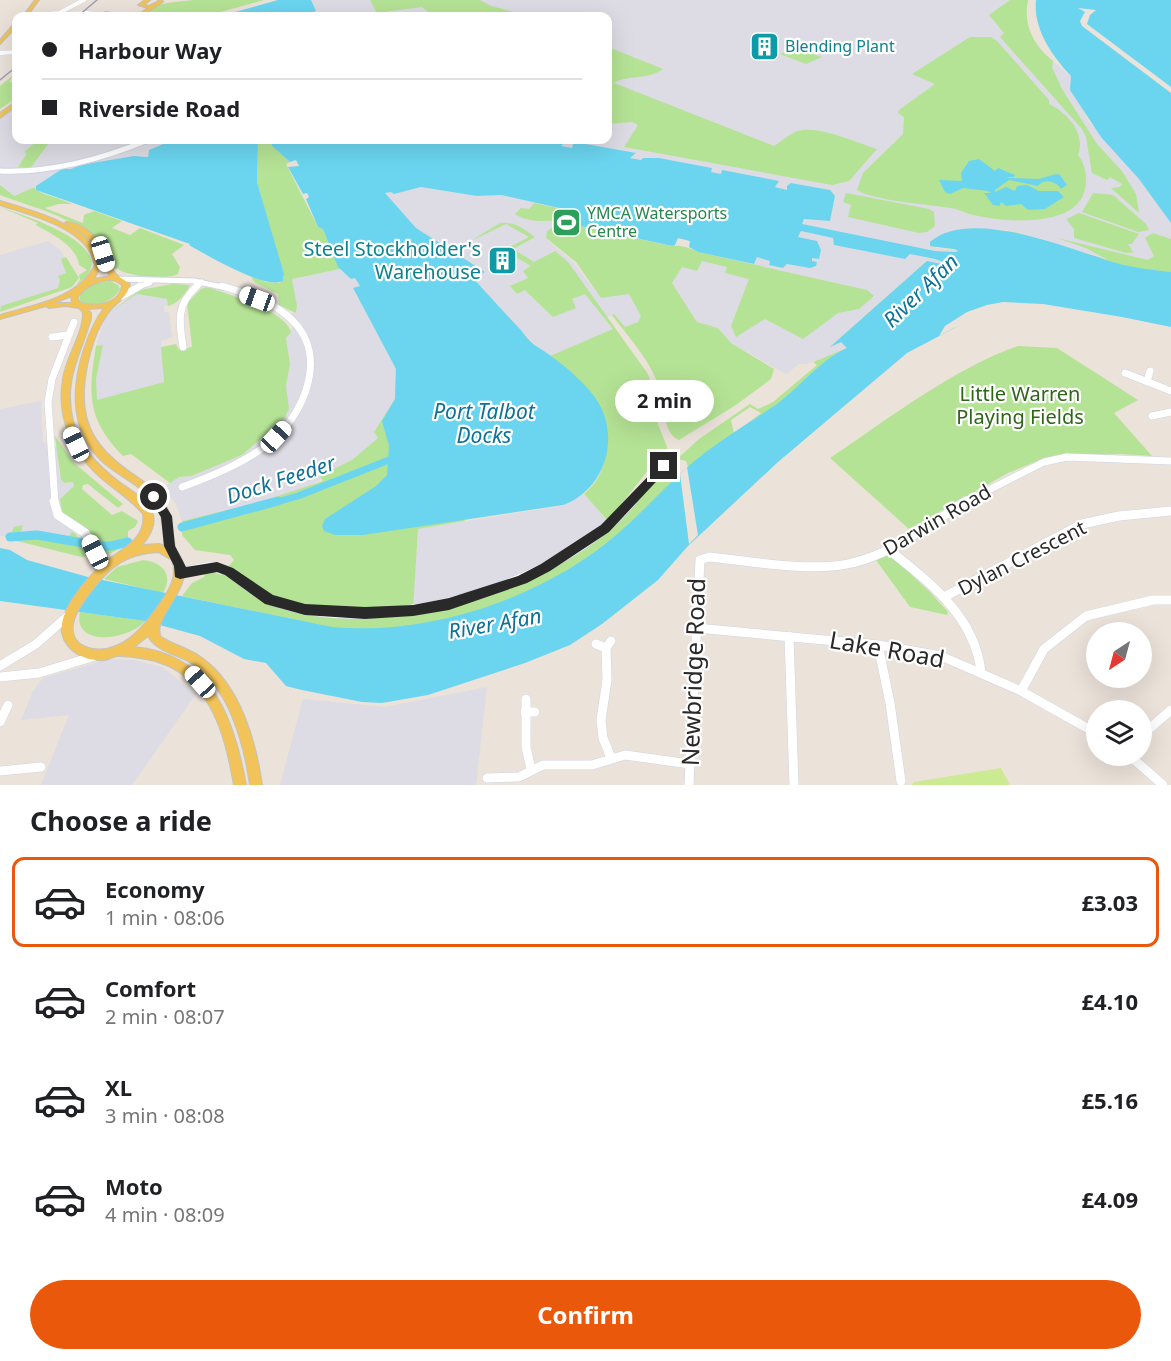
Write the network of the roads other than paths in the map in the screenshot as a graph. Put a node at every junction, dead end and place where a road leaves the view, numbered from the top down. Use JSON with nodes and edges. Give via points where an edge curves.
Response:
{"nodes":[{"id":1,"x":84,"y":0,"type":"edge"},
{"id":2,"x":160,"y":0,"type":"edge"},
{"id":3,"x":144,"y":2,"type":"edge"},
{"id":4,"x":155,"y":6,"type":"junction"},
{"id":5,"x":63,"y":12,"type":"edge"},
{"id":6,"x":142,"y":12,"type":"edge"},
{"id":7,"x":12,"y":30,"type":"edge"},
{"id":8,"x":0,"y":43,"type":"edge"},
{"id":9,"x":137,"y":144,"type":"edge"},
{"id":10,"x":1,"y":171,"type":"edge"},
{"id":11,"x":0,"y":197,"type":"edge"},
{"id":12,"x":0,"y":203,"type":"edge"},
{"id":13,"x":117,"y":278,"type":"junction"},
{"id":14,"x":180,"y":280,"type":"junction"},
{"id":15,"x":202,"y":282,"type":"junction"},
{"id":16,"x":81,"y":288,"type":"junction"},
{"id":17,"x":122,"y":296,"type":"junction"},
{"id":18,"x":113,"y":302,"type":"junction"},
{"id":19,"x":81,"y":306,"type":"junction"},
{"id":20,"x":0,"y":317,"type":"edge"},
{"id":21,"x":0,"y":322,"type":"edge"},
{"id":22,"x":74,"y":322,"type":"dead end"},
{"id":23,"x":68,"y":335,"type":"junction"},
{"id":24,"x":52,"y":337,"type":"dead end"},
{"id":25,"x":183,"y":347,"type":"dead end"},
{"id":26,"x":1150,"y":371,"type":"dead end"},
{"id":27,"x":1125,"y":373,"type":"dead end"},
{"id":28,"x":1147,"y":382,"type":"junction"},
{"id":29,"x":1171,"y":391,"type":"edge"},
{"id":30,"x":1171,"y":411,"type":"edge"},
{"id":31,"x":1152,"y":416,"type":"dead end"},
{"id":32,"x":672,"y":461,"type":"dead end"},
{"id":33,"x":1170,"y":462,"type":"edge"},
{"id":34,"x":182,"y":487,"type":"dead end"},
{"id":35,"x":1171,"y":511,"type":"edge"},
{"id":36,"x":888,"y":549,"type":"junction"},
{"id":37,"x":172,"y":553,"type":"junction"},
{"id":38,"x":118,"y":558,"type":"junction"},
{"id":39,"x":700,"y":560,"type":"joint"},
{"id":40,"x":106,"y":567,"type":"junction"},
{"id":41,"x":180,"y":573,"type":"junction"},
{"id":42,"x":944,"y":597,"type":"junction"},
{"id":43,"x":1171,"y":600,"type":"edge"},
{"id":44,"x":71,"y":612,"type":"junction"},
{"id":45,"x":154,"y":623,"type":"junction"},
{"id":46,"x":696,"y":628,"type":"junction"},
{"id":47,"x":789,"y":636,"type":"junction"},
{"id":48,"x":596,"y":644,"type":"dead end"},
{"id":49,"x":878,"y":645,"type":"junction"},
{"id":50,"x":116,"y":651,"type":"junction"},
{"id":51,"x":100,"y":654,"type":"junction"},
{"id":52,"x":0,"y":666,"type":"edge"},
{"id":53,"x":981,"y":672,"type":"junction"},
{"id":54,"x":0,"y":677,"type":"edge"},
{"id":55,"x":1021,"y":691,"type":"junction"},
{"id":56,"x":526,"y":699,"type":"dead end"},
{"id":57,"x":8,"y":705,"type":"dead end"},
{"id":58,"x":1171,"y":710,"type":"edge"},
{"id":59,"x":0,"y":722,"type":"edge"},
{"id":60,"x":1152,"y":725,"type":"edge"},
{"id":61,"x":1086,"y":727,"type":"edge"},
{"id":62,"x":611,"y":758,"type":"junction"},
{"id":63,"x":690,"y":764,"type":"junction"},
{"id":64,"x":1141,"y":766,"type":"edge"},
{"id":65,"x":40,"y":767,"type":"dead end"},
{"id":66,"x":531,"y":770,"type":"junction"},
{"id":67,"x":0,"y":771,"type":"edge"},
{"id":68,"x":487,"y":778,"type":"dead end"},
{"id":69,"x":901,"y":781,"type":"dead end"},
{"id":70,"x":501,"y":782,"type":"edge"},
{"id":71,"x":240,"y":785,"type":"edge"},
{"id":72,"x":256,"y":785,"type":"edge"},
{"id":73,"x":689,"y":785,"type":"edge"},
{"id":74,"x":794,"y":785,"type":"edge"},
{"id":75,"x":1163,"y":785,"type":"edge"}],
"edges":[{"from":1,"to":5,"type":"street"},
{"from":2,"to":4,"type":"main road"},
{"from":3,"to":4,"type":"main road"},
{"from":4,"to":6,"type":"main road"},
{"from":7,"to":8,"type":"main road"},
{"from":9,"to":10,"type":"street","via":[[51,168]]},
{"from":11,"to":13,"type":"main road","via":[[84,232],[98,246],[107,268]]},
{"from":12,"to":16,"type":"main road","via":[[67,228],[84,241],[98,265]]},
{"from":13,"to":14,"type":"street"},
{"from":13,"to":16,"type":"main road","via":[[98,280]]},
{"from":13,"to":17,"type":"main road","via":[[127,286]]},
{"from":14,"to":15,"type":"street"},
{"from":14,"to":17,"type":"street","via":[[145,284]]},
{"from":15,"to":25,"type":"street","via":[[180,304]]},
{"from":15,"to":34,"type":"street","via":[[257,299],[283,312],[299,326],[310,362],[304,398],[289,423],[270,443],[249,458]]},
{"from":16,"to":19,"type":"main road","via":[[74,299]]},
{"from":16,"to":20,"type":"main road"},
{"from":17,"to":18,"type":"main road"},
{"from":18,"to":19,"type":"main road"},
{"from":18,"to":37,"type":"main road","via":[[99,319],[82,365],[80,416],[87,435],[101,454],[160,504],[167,516]]},
{"from":19,"to":21,"type":"main road","via":[[53,305]]},
{"from":19,"to":38,"type":"main road","via":[[87,319],[67,377],[66,419],[83,454],[145,509],[150,520],[140,541]]},
{"from":22,"to":23,"type":"street"},
{"from":23,"to":24,"type":"street"},
{"from":23,"to":40,"type":"street","via":[[48,402],[55,510],[59,518],[84,531]]},
{"from":26,"to":28,"type":"street"},
{"from":27,"to":28,"type":"street"},
{"from":28,"to":29,"type":"street"},
{"from":30,"to":31,"type":"street","via":[[1164,417]]},
{"from":32,"to":41,"type":"street","via":[[589,540],[522,579],[449,604],[413,611],[305,610],[270,600],[217,567]]},
{"from":33,"to":36,"type":"street","name":"Darwin Road","via":[[1067,457],[1044,462],[966,501]]},
{"from":35,"to":42,"type":"street","name":"Dylan Crescent","via":[[1082,524]]},
{"from":36,"to":39,"type":"street","name":"Darwin Road","via":[[853,563],[821,567],[709,557]]},
{"from":36,"to":42,"type":"street"},
{"from":37,"to":38,"type":"main road","via":[[151,548]]},
{"from":37,"to":41,"type":"main road"},
{"from":38,"to":40,"type":"main road"},
{"from":39,"to":46,"type":"street","name":"Newbridge Road"},
{"from":40,"to":44,"type":"main road"},
{"from":41,"to":45,"type":"main road"},
{"from":42,"to":53,"type":"street","via":[[959,614],[977,649]]},
{"from":43,"to":55,"type":"street","via":[[1153,600],[1086,616],[1044,649]]},
{"from":44,"to":51,"type":"main road","via":[[67,633],[72,643],[85,652]]},
{"from":44,"to":52,"type":"street","via":[[36,644]]},
{"from":45,"to":50,"type":"main road"},
{"from":45,"to":72,"type":"main road","via":[[157,641],[200,662],[223,688],[243,732]]},
{"from":46,"to":47,"type":"street","name":"Lake Road"},
{"from":46,"to":63,"type":"street","name":"Newbridge Road"},
{"from":47,"to":49,"type":"street","name":"Lake Road"},
{"from":47,"to":74,"type":"street"},
{"from":48,"to":62,"type":"street","via":[[608,644],[602,720],[603,738]]},
{"from":49,"to":53,"type":"street","name":"Lake Road","via":[[941,656]]},
{"from":49,"to":69,"type":"street"},
{"from":50,"to":51,"type":"main road"},
{"from":50,"to":71,"type":"main road","via":[[160,656],[190,671],[210,693],[222,717],[232,741]]},
{"from":51,"to":54,"type":"street","via":[[52,670]]},
{"from":53,"to":55,"type":"street","name":"Lake Road"},
{"from":55,"to":61,"type":"street","name":"Lake Road"},
{"from":56,"to":66,"type":"street","via":[[530,712],[526,747]]},
{"from":57,"to":59,"type":"street"},
{"from":58,"to":60,"type":"street"},
{"from":62,"to":63,"type":"street","via":[[626,755]]},
{"from":62,"to":66,"type":"street","via":[[592,765],[543,765]]},
{"from":63,"to":73,"type":"street","name":"Newbridge Road"},
{"from":64,"to":75,"type":"street"},
{"from":65,"to":67,"type":"street"},
{"from":66,"to":70,"type":"street"},
{"from":68,"to":70,"type":"street"}]}
